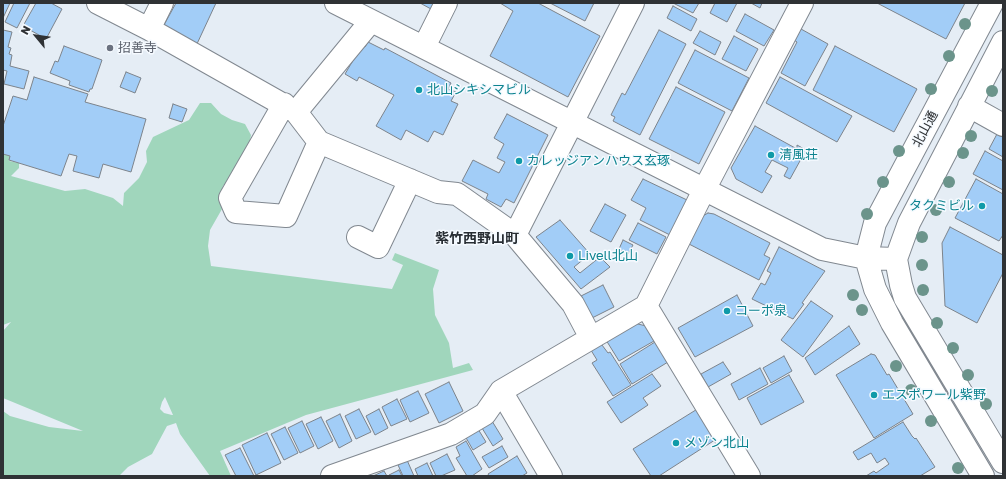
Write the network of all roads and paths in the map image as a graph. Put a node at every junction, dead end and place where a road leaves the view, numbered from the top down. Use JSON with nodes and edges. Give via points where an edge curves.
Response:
{"nodes":[{"id":1,"x":98,"y":3,"type":"edge"},
{"id":2,"x":162,"y":3,"type":"edge"},
{"id":3,"x":336,"y":3,"type":"edge"},
{"id":4,"x":446,"y":3,"type":"edge"},
{"id":5,"x":633,"y":3,"type":"edge"},
{"id":6,"x":802,"y":3,"type":"edge"},
{"id":7,"x":992,"y":3,"type":"edge"},
{"id":8,"x":371,"y":21,"type":"junction"},
{"id":9,"x":149,"y":29,"type":"junction"},
{"id":10,"x":1003,"y":42,"type":"edge"},
{"id":11,"x":424,"y":47,"type":"junction"},
{"id":12,"x":969,"y":106,"type":"junction"},
{"id":13,"x":290,"y":108,"type":"junction"},
{"id":14,"x":572,"y":123,"type":"junction"},
{"id":15,"x":1003,"y":125,"type":"edge"},
{"id":16,"x":319,"y":142,"type":"junction"},
{"id":17,"x":410,"y":180,"type":"junction"},
{"id":18,"x":704,"y":190,"type":"junction"},
{"id":19,"x":515,"y":234,"type":"junction"},
{"id":20,"x":358,"y":237,"type":"dead end"},
{"id":21,"x":866,"y":258,"type":"junction"},
{"id":22,"x":896,"y":259,"type":"junction"},
{"id":23,"x":646,"y":306,"type":"junction"},
{"id":24,"x":591,"y":338,"type":"junction"},
{"id":25,"x":501,"y":391,"type":"junction"},
{"id":26,"x":1002,"y":459,"type":"edge"},
{"id":27,"x":332,"y":476,"type":"edge"},
{"id":28,"x":551,"y":476,"type":"edge"},
{"id":29,"x":749,"y":476,"type":"edge"},
{"id":30,"x":984,"y":476,"type":"edge"}],
"edges":[{"from":1,"to":9,"type":"street"},
{"from":2,"to":9,"type":"street"},
{"from":3,"to":8,"type":"street"},
{"from":4,"to":11,"type":"street"},
{"from":5,"to":14,"type":"street"},
{"from":6,"to":18,"type":"street"},
{"from":7,"to":21,"type":"street","name":"北山通","via":[[875,223]]},
{"from":8,"to":11,"type":"street"},
{"from":8,"to":13,"type":"street"},
{"from":9,"to":13,"type":"street"},
{"from":10,"to":12,"type":"street"},
{"from":11,"to":14,"type":"street"},
{"from":12,"to":15,"type":"street"},
{"from":12,"to":22,"type":"street","via":[[909,223]]},
{"from":13,"to":16,"type":"street"},
{"from":13,"to":16,"type":"street","via":[[230,198],[236,212],[286,216]]},
{"from":14,"to":18,"type":"street"},
{"from":14,"to":19,"type":"street"},
{"from":16,"to":17,"type":"street"},
{"from":17,"to":19,"type":"street","via":[[438,192],[457,194]]},
{"from":17,"to":20,"type":"street","via":[[378,247]]},
{"from":18,"to":21,"type":"street","via":[[822,249]]},
{"from":18,"to":23,"type":"street"},
{"from":19,"to":24,"type":"street","via":[[573,304]]},
{"from":21,"to":22,"type":"street"},
{"from":21,"to":30,"type":"street","via":[[875,289],[892,323]]},
{"from":22,"to":26,"type":"street","via":[[905,298]]},
{"from":23,"to":24,"type":"street"},
{"from":23,"to":29,"type":"street"},
{"from":24,"to":25,"type":"street"},
{"from":25,"to":27,"type":"street","via":[[485,414],[451,434]]},
{"from":25,"to":28,"type":"street"}]}
